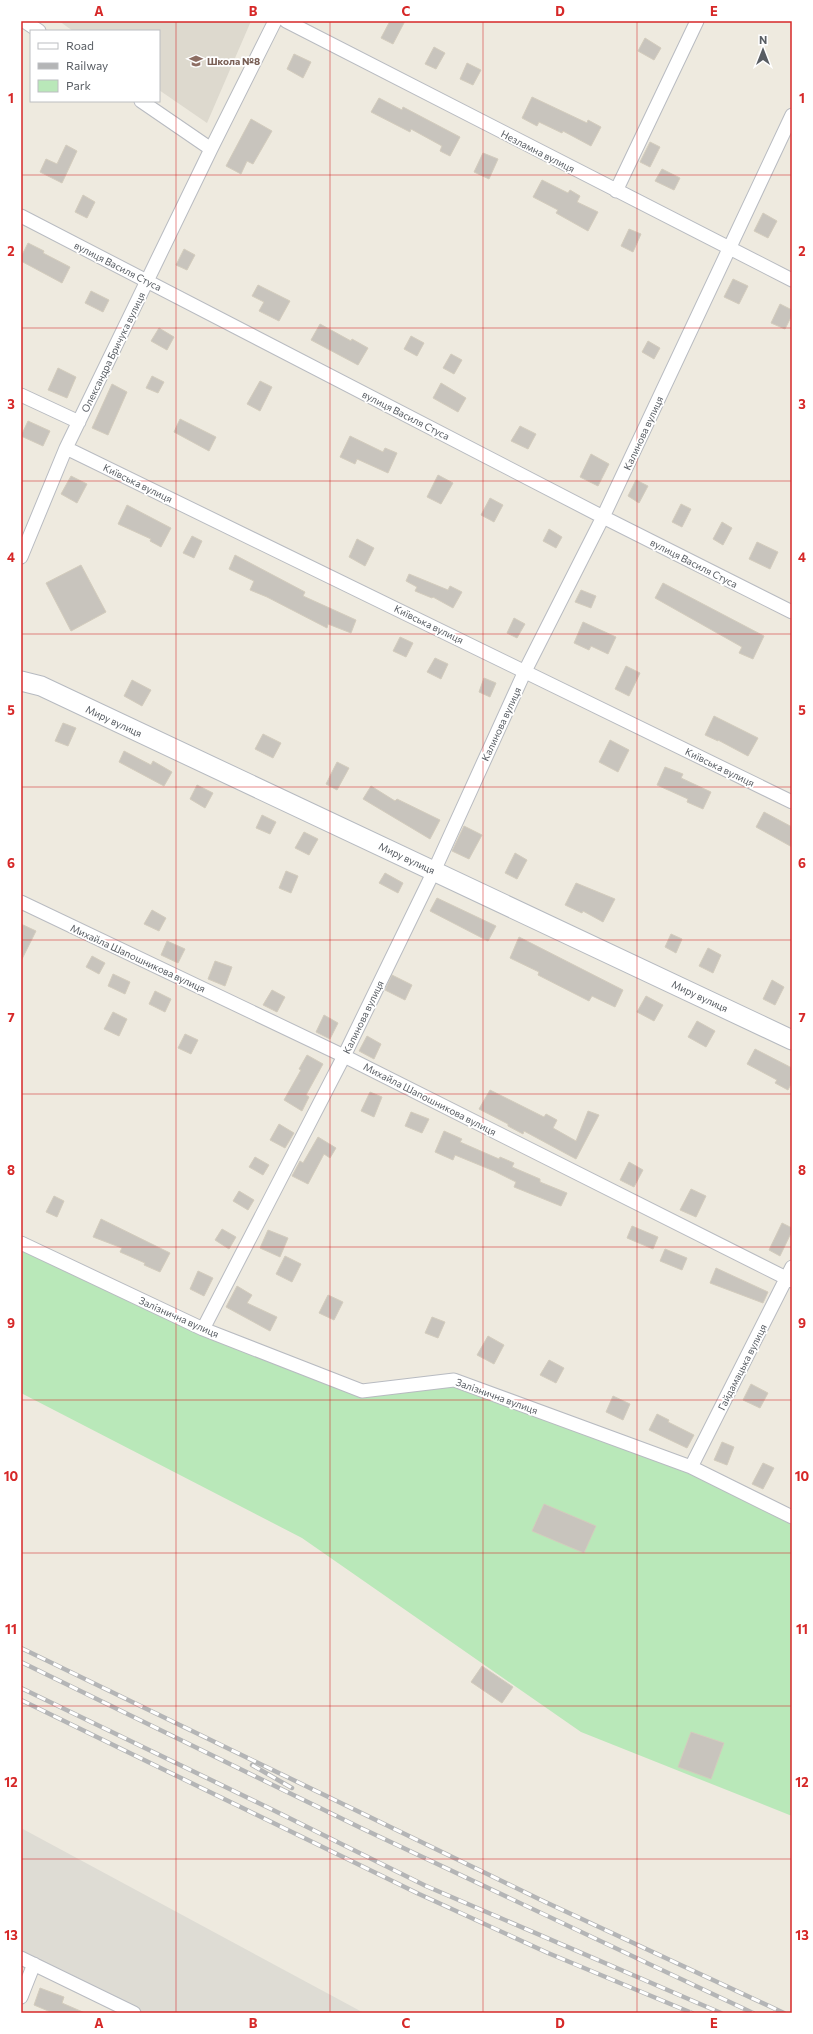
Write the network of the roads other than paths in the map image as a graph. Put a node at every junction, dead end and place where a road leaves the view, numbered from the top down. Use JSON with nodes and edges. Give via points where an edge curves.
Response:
{"nodes":[{"id":1,"x":24,"y":21,"type":"edge"},
{"id":2,"x":275,"y":21,"type":"edge"},
{"id":3,"x":286,"y":21,"type":"edge"},
{"id":4,"x":697,"y":21,"type":"edge"},
{"id":5,"x":38,"y":30,"type":"edge"},
{"id":6,"x":142,"y":102,"type":"edge"},
{"id":7,"x":792,"y":116,"type":"edge"},
{"id":8,"x":211,"y":149,"type":"junction"},
{"id":9,"x":616,"y":191,"type":"junction"},
{"id":10,"x":21,"y":216,"type":"edge"},
{"id":11,"x":730,"y":248,"type":"junction"},
{"id":12,"x":792,"y":280,"type":"edge"},
{"id":13,"x":148,"y":281,"type":"junction"},
{"id":14,"x":21,"y":395,"type":"edge"},
{"id":15,"x":79,"y":422,"type":"junction"},
{"id":16,"x":66,"y":448,"type":"junction"},
{"id":17,"x":603,"y":517,"type":"junction"},
{"id":18,"x":21,"y":558,"type":"edge"},
{"id":19,"x":792,"y":612,"type":"edge"},
{"id":20,"x":525,"y":671,"type":"junction"},
{"id":21,"x":21,"y":681,"type":"edge"},
{"id":22,"x":792,"y":802,"type":"edge"},
{"id":23,"x":434,"y":870,"type":"junction"},
{"id":24,"x":21,"y":902,"type":"edge"},
{"id":25,"x":792,"y":1040,"type":"edge"},
{"id":26,"x":344,"y":1056,"type":"junction"},
{"id":27,"x":21,"y":1243,"type":"edge"},
{"id":28,"x":790,"y":1275,"type":"edge"},
{"id":29,"x":203,"y":1329,"type":"junction"},
{"id":30,"x":691,"y":1467,"type":"junction"},
{"id":31,"x":792,"y":1517,"type":"edge"},
{"id":32,"x":21,"y":1958,"type":"edge"},
{"id":33,"x":34,"y":1964,"type":"junction"},
{"id":34,"x":21,"y":1997,"type":"edge"},
{"id":35,"x":134,"y":2013,"type":"edge"}],
"edges":[{"from":1,"to":5,"type":"street"},
{"from":2,"to":8,"type":"street","name":"Олександра Бричука вулиця"},
{"from":3,"to":9,"type":"street","name":"Незламна вулиця"},
{"from":4,"to":9,"type":"street"},
{"from":6,"to":8,"type":"street"},
{"from":7,"to":11,"type":"street","name":"Калинова вулиця"},
{"from":8,"to":13,"type":"street","name":"Олександра Бричука вулиця"},
{"from":9,"to":11,"type":"street","name":"Незламна вулиця"},
{"from":10,"to":13,"type":"street","name":"вулиця Василя Стуса"},
{"from":11,"to":12,"type":"street","name":"Незламна вулиця"},
{"from":11,"to":17,"type":"street","name":"Калинова вулиця"},
{"from":13,"to":15,"type":"street","name":"Олександра Бричука вулиця"},
{"from":13,"to":17,"type":"street","name":"вулиця Василя Стуса"},
{"from":14,"to":15,"type":"street"},
{"from":15,"to":16,"type":"street","name":"Олександра Бричука вулиця"},
{"from":16,"to":18,"type":"street","name":"Олександра Бричука вулиця"},
{"from":16,"to":20,"type":"street","name":"Київська вулиця"},
{"from":17,"to":19,"type":"street","name":"вулиця Василя Стуса"},
{"from":17,"to":20,"type":"street","name":"Калинова вулиця"},
{"from":20,"to":22,"type":"street","name":"Київська вулиця"},
{"from":20,"to":23,"type":"street","name":"Калинова вулиця"},
{"from":21,"to":23,"type":"main road","name":"Миру вулиця","via":[[41,686]]},
{"from":23,"to":25,"type":"main road","name":"Миру вулиця"},
{"from":23,"to":26,"type":"street","name":"Калинова вулиця"},
{"from":24,"to":26,"type":"street","name":"Михайла Шапошникова вулиця"},
{"from":26,"to":28,"type":"street","name":"Михайла Шапошникова вулиця"},
{"from":26,"to":29,"type":"street","name":"Калинова вулиця"},
{"from":27,"to":29,"type":"street","name":"Залізнична вулиця"},
{"from":28,"to":30,"type":"street","name":"Гайдамацька вулиця"},
{"from":29,"to":30,"type":"street","name":"Залізнична вулиця","via":[[362,1391],[454,1380]]},
{"from":30,"to":31,"type":"street","name":"Залізнична вулиця"},
{"from":32,"to":33,"type":"street"},
{"from":33,"to":34,"type":"street"},
{"from":33,"to":35,"type":"street"}]}
